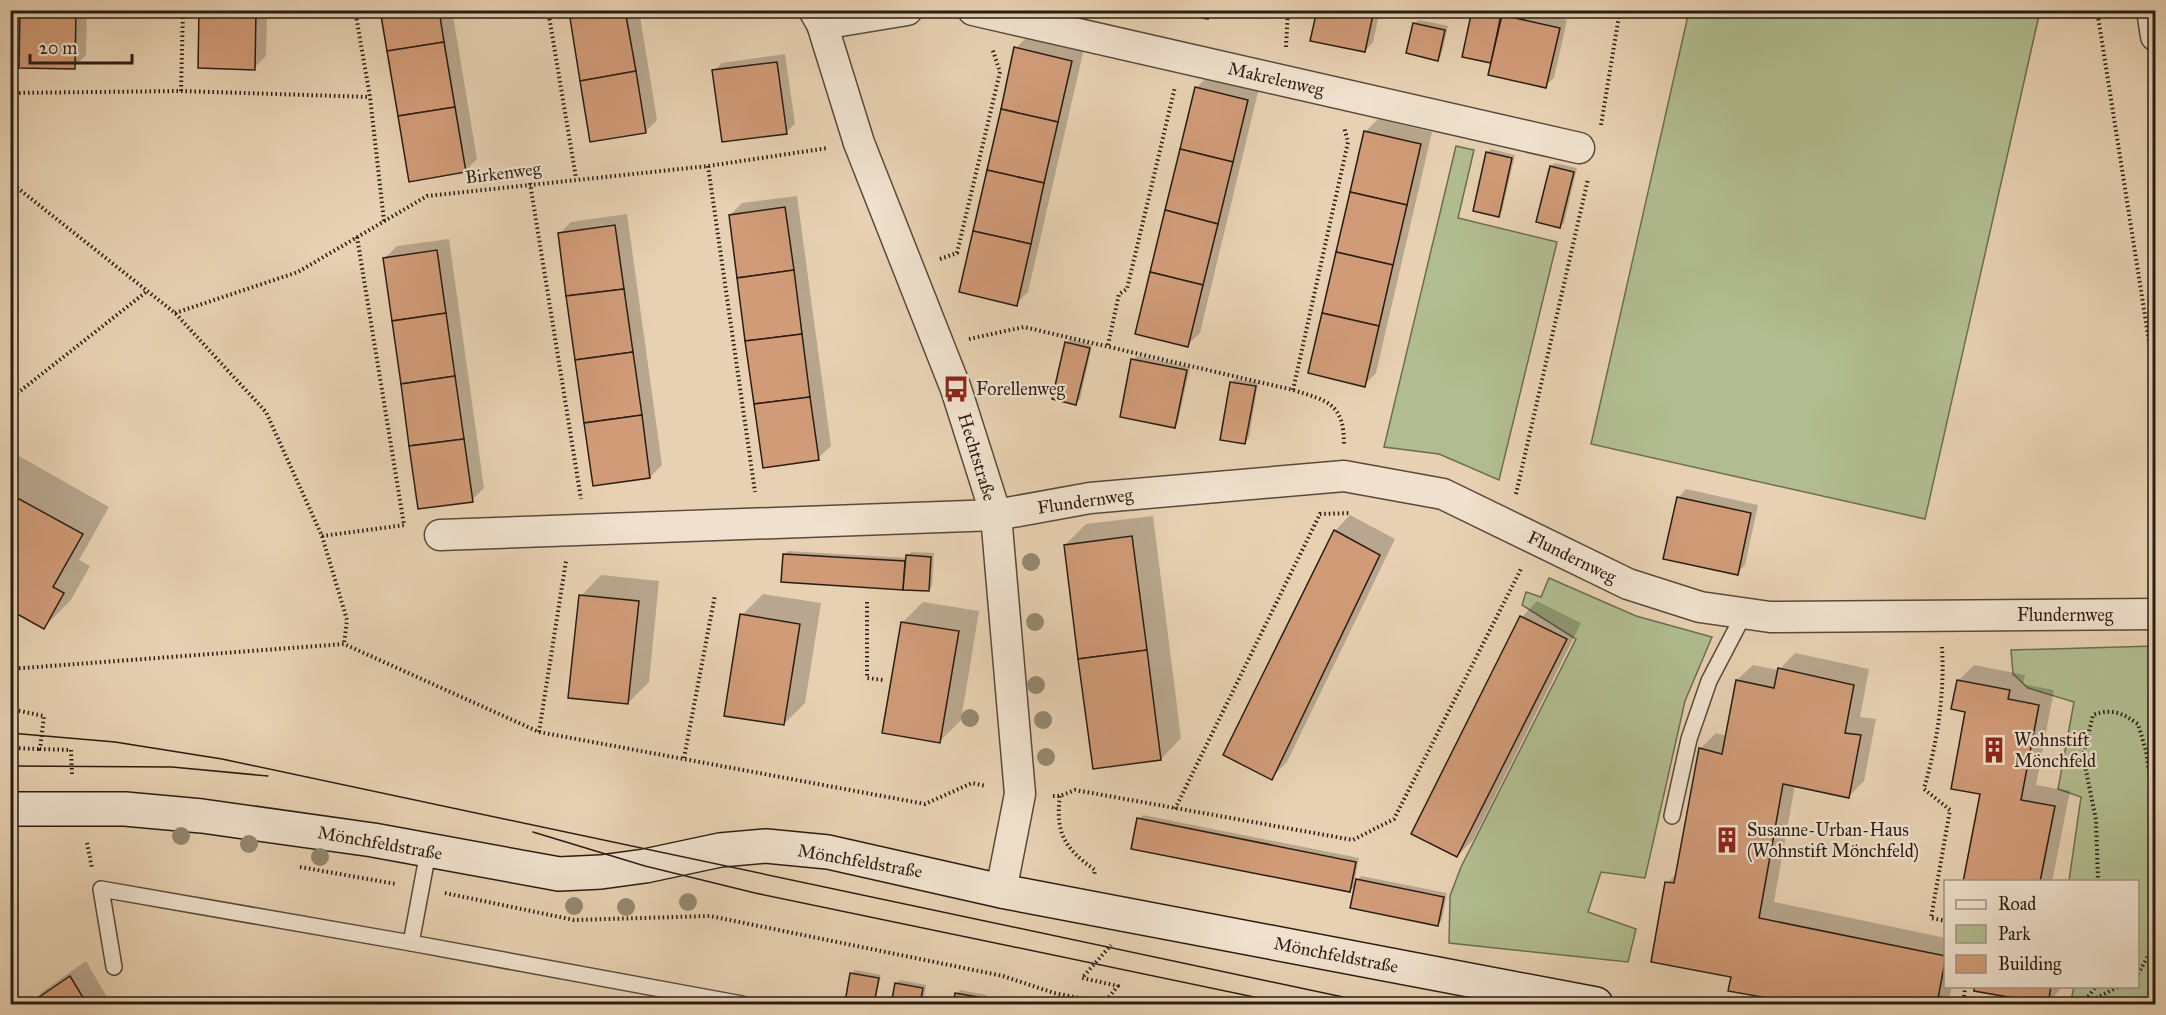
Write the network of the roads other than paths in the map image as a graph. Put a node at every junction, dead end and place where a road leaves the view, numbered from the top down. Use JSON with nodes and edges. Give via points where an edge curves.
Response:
{"nodes":[{"id":1,"x":907,"y":10,"type":"edge"},
{"id":2,"x":2152,"y":10,"type":"edge"},
{"id":3,"x":977,"y":11,"type":"edge"},
{"id":4,"x":818,"y":17,"type":"edge"},
{"id":5,"x":2156,"y":36,"type":"edge"},
{"id":6,"x":1589,"y":151,"type":"road end"},
{"id":7,"x":996,"y":514,"type":"junction"},
{"id":8,"x":440,"y":535,"type":"road end"},
{"id":9,"x":1744,"y":614,"type":"junction"},
{"id":10,"x":2156,"y":614,"type":"edge"},
{"id":11,"x":10,"y":809,"type":"edge"},
{"id":12,"x":1672,"y":816,"type":"dead end"},
{"id":13,"x":428,"y":852,"type":"junction"},
{"id":14,"x":1001,"y":891,"type":"junction"},
{"id":15,"x":411,"y":943,"type":"junction"},
{"id":16,"x":114,"y":967,"type":"dead end"},
{"id":17,"x":742,"y":1005,"type":"edge"},
{"id":18,"x":1596,"y":1005,"type":"edge"}],
"edges":[{"from":1,"to":4,"type":"street"},
{"from":2,"to":5,"type":"street"},
{"from":3,"to":6,"type":"street","name":"Makrelenweg"},
{"from":4,"to":7,"type":"street","name":"Hechtstraße","via":[[859,143],[956,389]]},
{"from":7,"to":8,"type":"street"},
{"from":7,"to":9,"type":"street","name":"Flundernweg","via":[[1090,498],[1344,476],[1443,494],[1628,584],[1700,607]]},
{"from":7,"to":14,"type":"street","name":"Hechtstraße","via":[[1020,794]]},
{"from":9,"to":10,"type":"street","name":"Flundernweg"},
{"from":9,"to":12,"type":"lane","via":[[1709,681],[1689,739]]},
{"from":11,"to":13,"type":"main road","name":"Mönchfeldstraße","via":[[125,809],[202,816],[372,840]]},
{"from":13,"to":14,"type":"main road","name":"Mönchfeldstraße","via":[[559,874],[601,872],[720,850],[766,846],[828,852]]},
{"from":13,"to":15,"type":"lane"},
{"from":14,"to":18,"type":"main road","name":"Mönchfeldstraße"},
{"from":15,"to":16,"type":"lane","via":[[101,889]]},
{"from":15,"to":17,"type":"lane"}]}
